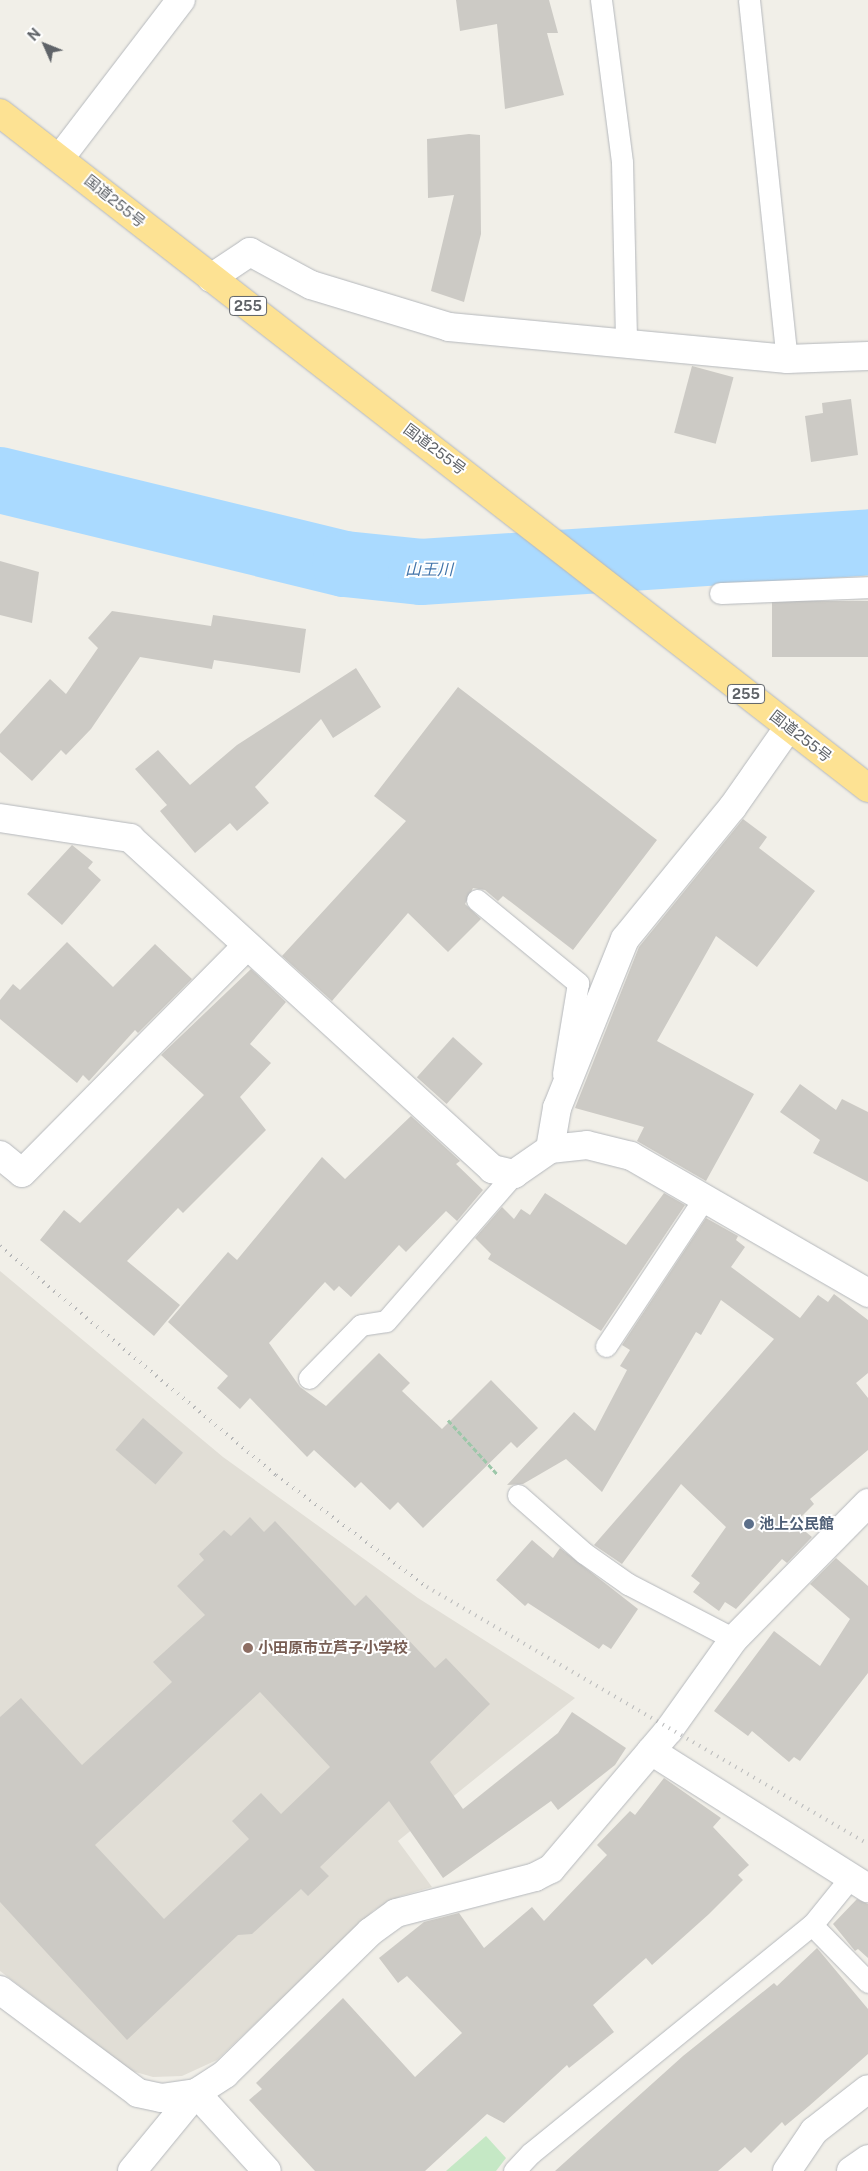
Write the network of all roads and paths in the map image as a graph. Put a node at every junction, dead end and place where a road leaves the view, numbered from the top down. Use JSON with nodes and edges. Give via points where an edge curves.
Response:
{"nodes":[{"id":1,"x":181,"y":0,"type":"edge"},
{"id":2,"x":601,"y":0,"type":"edge"},
{"id":3,"x":749,"y":0,"type":"edge"},
{"id":4,"x":0,"y":113,"type":"edge"},
{"id":5,"x":60,"y":158,"type":"junction"},
{"id":6,"x":210,"y":278,"type":"junction"},
{"id":7,"x":626,"y":345,"type":"junction"},
{"id":8,"x":868,"y":356,"type":"edge"},
{"id":9,"x":788,"y":359,"type":"junction"},
{"id":10,"x":868,"y":587,"type":"edge"},
{"id":11,"x":720,"y":594,"type":"dead end"},
{"id":12,"x":788,"y":728,"type":"junction"},
{"id":13,"x":868,"y":788,"type":"edge"},
{"id":14,"x":0,"y":818,"type":"edge"},
{"id":15,"x":477,"y":900,"type":"dead end"},
{"id":16,"x":247,"y":946,"type":"junction"},
{"id":17,"x":557,"y":1108,"type":"junction"},
{"id":18,"x":550,"y":1149,"type":"junction"},
{"id":19,"x":0,"y":1155,"type":"edge"},
{"id":20,"x":514,"y":1174,"type":"junction"},
{"id":21,"x":705,"y":1197,"type":"junction"},
{"id":22,"x":868,"y":1293,"type":"edge"},
{"id":23,"x":606,"y":1346,"type":"dead end"},
{"id":24,"x":309,"y":1378,"type":"dead end"},
{"id":25,"x":448,"y":1420,"type":"dead end"},
{"id":26,"x":518,"y":1495,"type":"joint"},
{"id":27,"x":868,"y":1503,"type":"edge"},
{"id":28,"x":734,"y":1639,"type":"junction"},
{"id":29,"x":652,"y":1751,"type":"junction"},
{"id":30,"x":859,"y":1883,"type":"edge"},
{"id":31,"x":812,"y":1925,"type":"junction"},
{"id":32,"x":868,"y":1982,"type":"edge"},
{"id":33,"x":0,"y":1990,"type":"edge"},
{"id":34,"x":868,"y":2089,"type":"edge"},
{"id":35,"x":196,"y":2093,"type":"junction"},
{"id":36,"x":868,"y":2159,"type":"edge"},
{"id":37,"x":132,"y":2171,"type":"edge"},
{"id":38,"x":267,"y":2171,"type":"edge"},
{"id":39,"x":514,"y":2171,"type":"edge"},
{"id":40,"x":787,"y":2171,"type":"edge"},
{"id":41,"x":851,"y":2171,"type":"edge"}],
"edges":[{"from":1,"to":5,"type":"street"},
{"from":2,"to":7,"type":"lane","via":[[622,162]]},
{"from":3,"to":9,"type":"lane"},
{"from":4,"to":5,"type":"highway","name":"国道255号","number":"255"},
{"from":5,"to":6,"type":"highway","name":"国道255号","number":"255"},
{"from":6,"to":7,"type":"street","via":[[250,252],[311,284],[449,327]]},
{"from":6,"to":12,"type":"highway","name":"国道255号","number":"255","via":[[498,496]]},
{"from":7,"to":9,"type":"street"},
{"from":8,"to":9,"type":"street"},
{"from":10,"to":11,"type":"lane"},
{"from":12,"to":13,"type":"highway","name":"国道255号","number":"255"},
{"from":12,"to":17,"type":"street","via":[[732,808],[625,939]]},
{"from":14,"to":16,"type":"street","via":[[130,838]]},
{"from":15,"to":17,"type":"lane","via":[[578,983]]},
{"from":16,"to":19,"type":"street","via":[[22,1173]]},
{"from":16,"to":20,"type":"street","via":[[492,1169]]},
{"from":17,"to":18,"type":"street"},
{"from":18,"to":20,"type":"street"},
{"from":18,"to":21,"type":"street","via":[[587,1145],[631,1156]]},
{"from":20,"to":24,"type":"lane","via":[[386,1321],[361,1325]]},
{"from":21,"to":22,"type":"street"},
{"from":21,"to":23,"type":"lane"},
{"from":25,"to":26,"type":"path"},
{"from":26,"to":28,"type":"lane","via":[[584,1553],[628,1584]]},
{"from":27,"to":28,"type":"street"},
{"from":28,"to":29,"type":"street"},
{"from":29,"to":30,"type":"street"},
{"from":29,"to":35,"type":"street","via":[[551,1869],[535,1877],[396,1913],[370,1932],[225,2074]]},
{"from":30,"to":31,"type":"lane"},
{"from":31,"to":32,"type":"lane"},
{"from":31,"to":39,"type":"lane","via":[[531,2153]]},
{"from":33,"to":35,"type":"street","via":[[138,2093],[161,2098]]},
{"from":34,"to":40,"type":"street","via":[[814,2131]]},
{"from":35,"to":37,"type":"street"},
{"from":35,"to":38,"type":"street"},
{"from":36,"to":41,"type":"street"}]}
